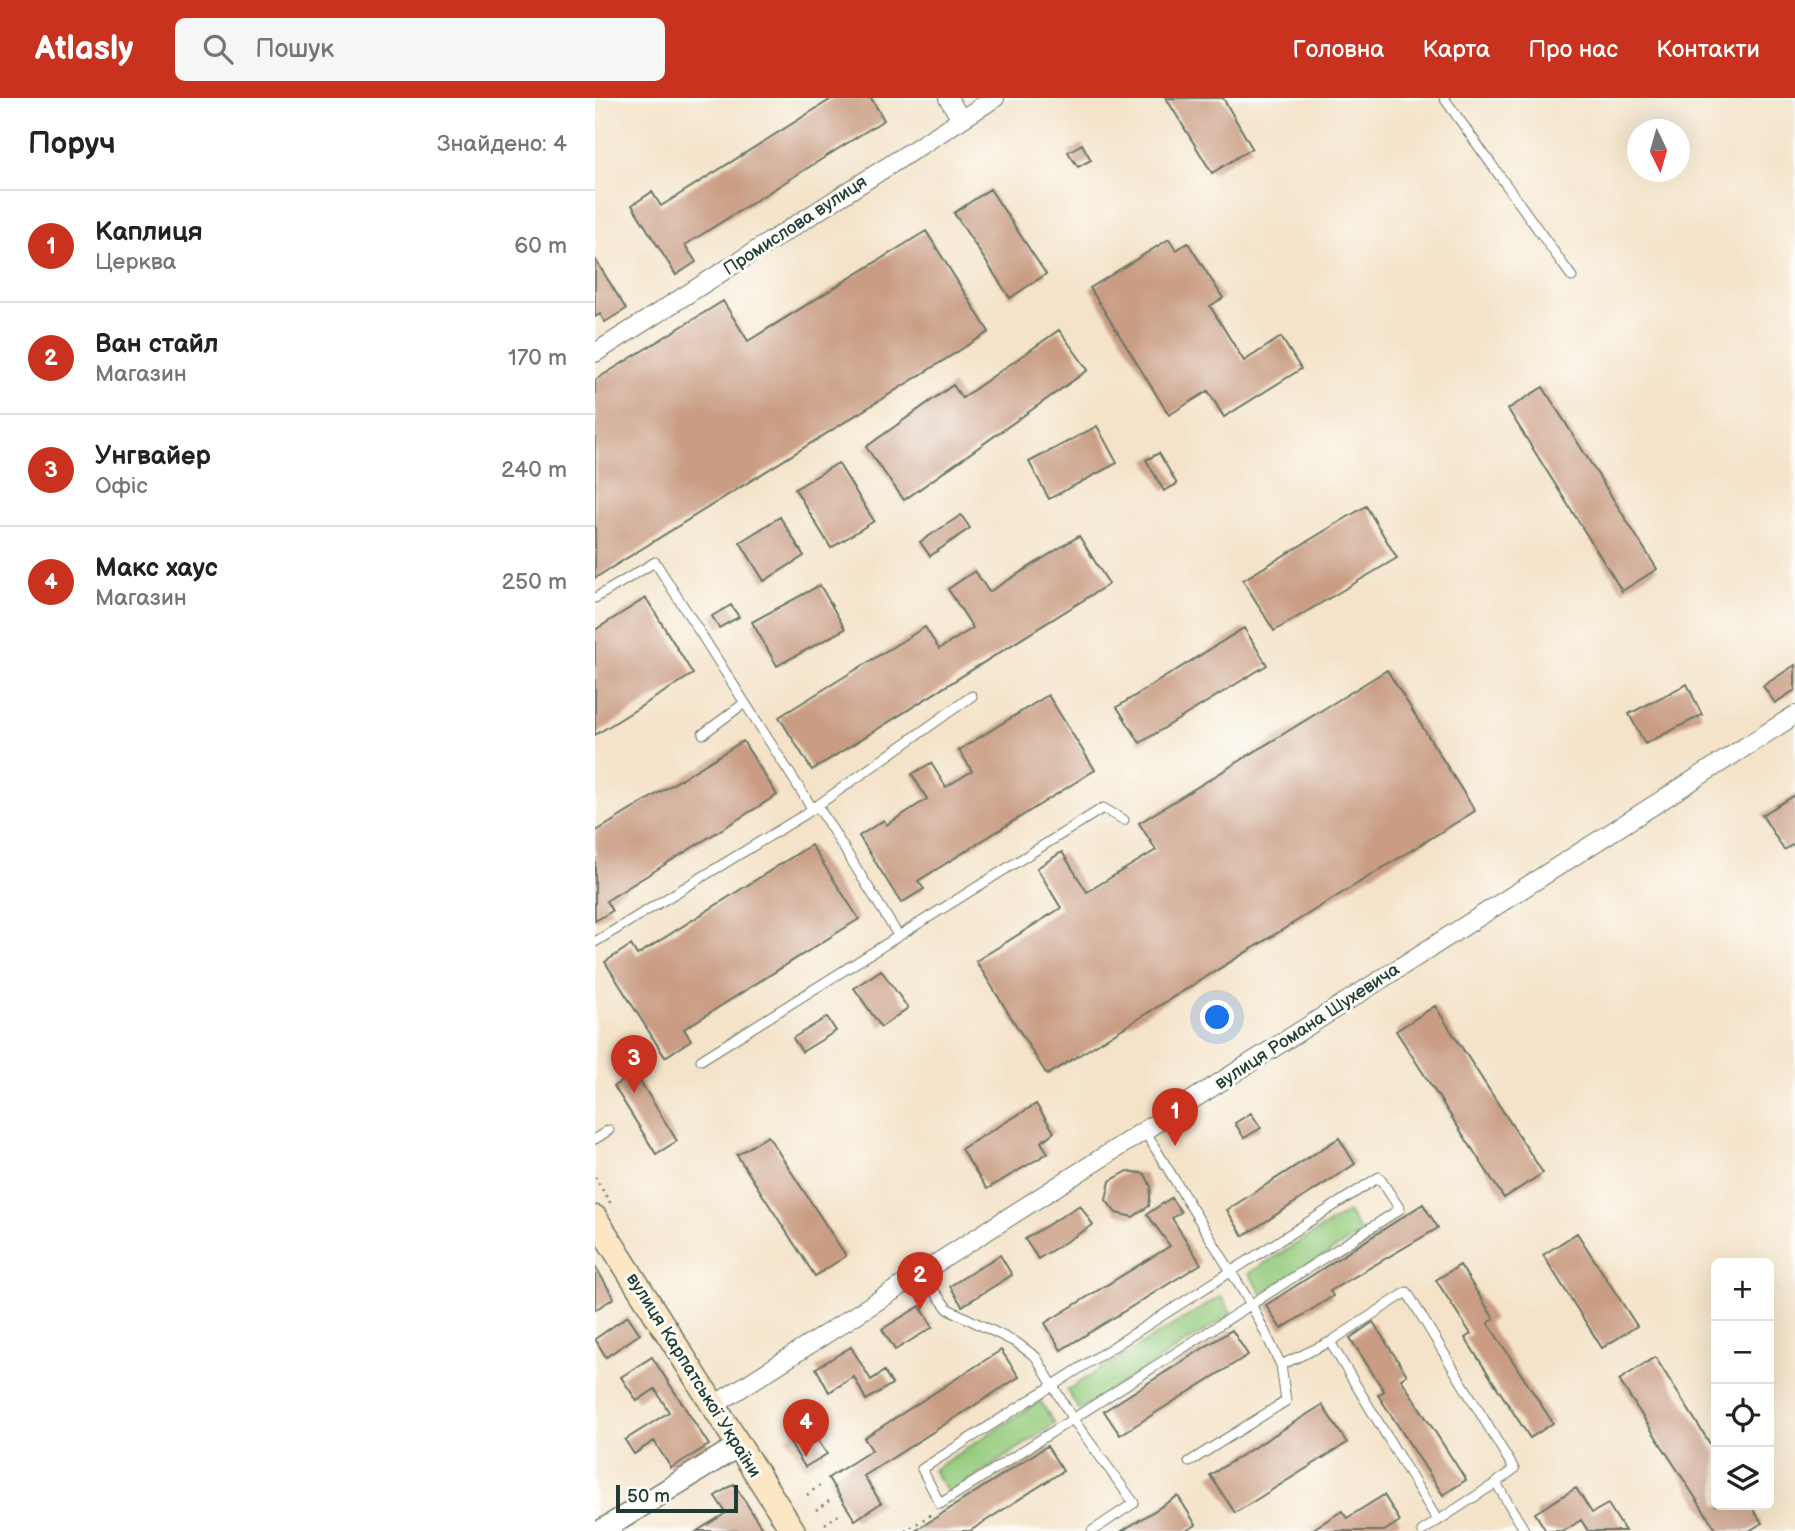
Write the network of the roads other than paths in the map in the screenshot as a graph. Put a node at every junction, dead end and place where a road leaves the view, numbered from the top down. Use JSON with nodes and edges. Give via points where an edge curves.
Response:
{"nodes":[{"id":1,"x":948,"y":98,"type":"edge"},
{"id":2,"x":995,"y":98,"type":"edge"},
{"id":3,"x":1444,"y":98,"type":"edge"},
{"id":4,"x":961,"y":119,"type":"junction"},
{"id":5,"x":1572,"y":277,"type":"dead end"},
{"id":6,"x":595,"y":353,"type":"edge"},
{"id":7,"x":595,"y":598,"type":"edge"},
{"id":8,"x":972,"y":696,"type":"dead end"},
{"id":9,"x":743,"y":704,"type":"junction"},
{"id":10,"x":1795,"y":715,"type":"edge"},
{"id":11,"x":703,"y":734,"type":"dead end"},
{"id":12,"x":815,"y":807,"type":"junction"},
{"id":13,"x":1124,"y":820,"type":"dead end"},
{"id":14,"x":898,"y":935,"type":"junction"},
{"id":15,"x":595,"y":942,"type":"edge"},
{"id":16,"x":701,"y":1060,"type":"dead end"},
{"id":17,"x":609,"y":1130,"type":"dead end"},
{"id":18,"x":1144,"y":1130,"type":"junction"},
{"id":19,"x":595,"y":1139,"type":"edge"},
{"id":20,"x":595,"y":1218,"type":"edge"},
{"id":21,"x":1229,"y":1272,"type":"junction"},
{"id":22,"x":920,"y":1273,"type":"junction"},
{"id":23,"x":1252,"y":1306,"type":"junction"},
{"id":24,"x":1330,"y":1342,"type":"junction"},
{"id":25,"x":1281,"y":1365,"type":"junction"},
{"id":26,"x":1051,"y":1387,"type":"junction"},
{"id":27,"x":713,"y":1406,"type":"junction"},
{"id":28,"x":1072,"y":1418,"type":"junction"},
{"id":29,"x":738,"y":1446,"type":"junction"},
{"id":30,"x":1189,"y":1462,"type":"dead end"},
{"id":31,"x":1496,"y":1483,"type":"junction"},
{"id":32,"x":1437,"y":1521,"type":"junction"},
{"id":33,"x":601,"y":1531,"type":"edge"},
{"id":34,"x":793,"y":1531,"type":"edge"},
{"id":35,"x":1092,"y":1531,"type":"edge"},
{"id":36,"x":1422,"y":1531,"type":"edge"},
{"id":37,"x":1525,"y":1531,"type":"edge"}],
"edges":[{"from":1,"to":4,"type":"street"},
{"from":2,"to":4,"type":"street","name":"Промислова вулиця"},
{"from":3,"to":5,"type":"lane"},
{"from":4,"to":6,"type":"street","name":"Промислова вулиця"},
{"from":7,"to":9,"type":"lane","via":[[655,562]]},
{"from":8,"to":12,"type":"lane"},
{"from":9,"to":11,"type":"lane"},
{"from":9,"to":12,"type":"lane"},
{"from":10,"to":18,"type":"street","name":"вулиця Романа Шухевича"},
{"from":12,"to":14,"type":"lane"},
{"from":12,"to":15,"type":"lane"},
{"from":13,"to":14,"type":"lane","via":[[1103,808]]},
{"from":14,"to":16,"type":"lane"},
{"from":17,"to":19,"type":"lane"},
{"from":18,"to":21,"type":"lane"},
{"from":18,"to":22,"type":"street","name":"вулиця Романа Шухевича"},
{"from":20,"to":27,"type":"main road","name":"вулиця Карпатської України"},
{"from":21,"to":23,"type":"lane"},
{"from":21,"to":23,"type":"lane","via":[[1379,1177],[1400,1209]]},
{"from":21,"to":26,"type":"lane"},
{"from":22,"to":26,"type":"lane","via":[[949,1309],[1036,1357]]},
{"from":22,"to":27,"type":"street","name":"вулиця Романа Шухевича"},
{"from":23,"to":25,"type":"lane"},
{"from":23,"to":28,"type":"lane"},
{"from":24,"to":25,"type":"lane"},
{"from":24,"to":31,"type":"lane","via":[[1408,1292],[1514,1469]]},
{"from":24,"to":32,"type":"lane"},
{"from":25,"to":30,"type":"lane","via":[[1286,1401]]},
{"from":26,"to":28,"type":"lane"},
{"from":26,"to":28,"type":"lane","via":[[922,1469],[940,1504]]},
{"from":27,"to":29,"type":"main road","name":"вулиця Карпатської України"},
{"from":28,"to":35,"type":"lane","via":[[1134,1503]]},
{"from":29,"to":33,"type":"street"},
{"from":29,"to":34,"type":"main road","name":"вулиця Карпатської України"},
{"from":31,"to":32,"type":"lane"},
{"from":31,"to":37,"type":"lane"},
{"from":32,"to":36,"type":"lane"}]}
